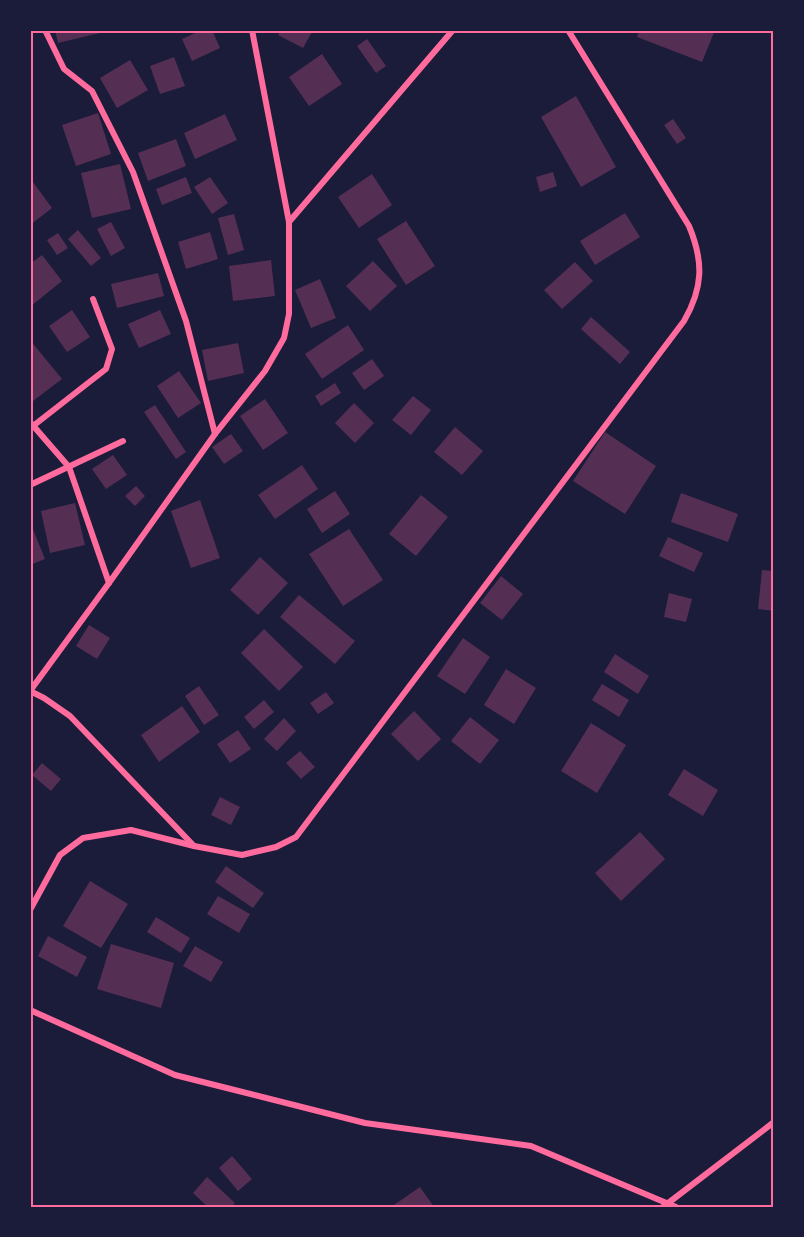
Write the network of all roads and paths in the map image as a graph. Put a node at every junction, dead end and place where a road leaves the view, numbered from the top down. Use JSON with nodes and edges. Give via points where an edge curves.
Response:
{"nodes":[{"id":1,"x":45,"y":30,"type":"edge"},
{"id":2,"x":252,"y":30,"type":"edge"},
{"id":3,"x":453,"y":30,"type":"edge"},
{"id":4,"x":568,"y":30,"type":"edge"},
{"id":5,"x":289,"y":222,"type":"junction"},
{"id":6,"x":93,"y":299,"type":"dead end"},
{"id":7,"x":32,"y":424,"type":"edge"},
{"id":8,"x":215,"y":434,"type":"junction"},
{"id":9,"x":123,"y":441,"type":"dead end"},
{"id":10,"x":69,"y":467,"type":"junction"},
{"id":11,"x":30,"y":485,"type":"edge"},
{"id":12,"x":109,"y":583,"type":"junction"},
{"id":13,"x":30,"y":691,"type":"edge"},
{"id":14,"x":194,"y":846,"type":"junction"},
{"id":15,"x":30,"y":909,"type":"edge"},
{"id":16,"x":30,"y":1010,"type":"edge"},
{"id":17,"x":774,"y":1122,"type":"edge"},
{"id":18,"x":665,"y":1205,"type":"edge"},
{"id":19,"x":676,"y":1207,"type":"edge"}],
"edges":[{"from":1,"to":8,"type":"street","via":[[64,69],[92,91],[132,172],[186,321]]},
{"from":2,"to":5,"type":"street"},
{"from":3,"to":5,"type":"street"},
{"from":4,"to":14,"type":"street","via":[[696,241],[700,266],[692,307],[296,837],[276,847],[243,855]]},
{"from":5,"to":8,"type":"street","via":[[290,314],[284,338],[265,371]]},
{"from":6,"to":7,"type":"street","via":[[112,350],[106,369]]},
{"from":7,"to":10,"type":"street"},
{"from":8,"to":12,"type":"street"},
{"from":9,"to":10,"type":"street"},
{"from":10,"to":11,"type":"street"},
{"from":10,"to":12,"type":"street"},
{"from":12,"to":13,"type":"street"},
{"from":13,"to":14,"type":"street","via":[[58,706],[82,726]]},
{"from":14,"to":15,"type":"street","via":[[131,830],[83,838],[60,855]]},
{"from":16,"to":18,"type":"street","via":[[175,1075],[365,1123],[531,1146]]},
{"from":17,"to":18,"type":"street"},
{"from":18,"to":19,"type":"street"}]}
